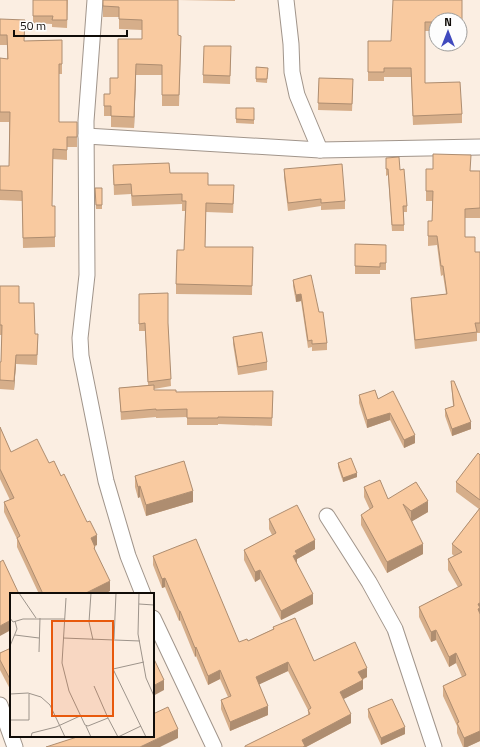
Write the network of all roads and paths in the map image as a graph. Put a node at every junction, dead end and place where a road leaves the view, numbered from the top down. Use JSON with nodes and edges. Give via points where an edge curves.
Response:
{"nodes":[{"id":1,"x":95,"y":0,"type":"edge"},
{"id":2,"x":286,"y":0,"type":"edge"},
{"id":3,"x":86,"y":136,"type":"junction"},
{"id":4,"x":480,"y":147,"type":"edge"},
{"id":5,"x":320,"y":150,"type":"junction"},
{"id":6,"x":327,"y":516,"type":"dead end"},
{"id":7,"x":142,"y":593,"type":"edge"},
{"id":8,"x":154,"y":620,"type":"edge"},
{"id":9,"x":0,"y":705,"type":"edge"},
{"id":10,"x":10,"y":733,"type":"edge"},
{"id":11,"x":11,"y":737,"type":"edge"},
{"id":12,"x":15,"y":747,"type":"edge"},
{"id":13,"x":214,"y":747,"type":"edge"},
{"id":14,"x":434,"y":747,"type":"edge"}],
"edges":[{"from":1,"to":3,"type":"street"},
{"from":2,"to":5,"type":"street","via":[[292,72],[297,95]]},
{"from":3,"to":5,"type":"street"},
{"from":3,"to":7,"type":"street","via":[[87,275],[80,338],[81,356],[106,481]]},
{"from":4,"to":5,"type":"street"},
{"from":6,"to":14,"type":"street","via":[[395,629]]},
{"from":8,"to":13,"type":"street"},
{"from":9,"to":10,"type":"street"},
{"from":11,"to":12,"type":"street"}]}
